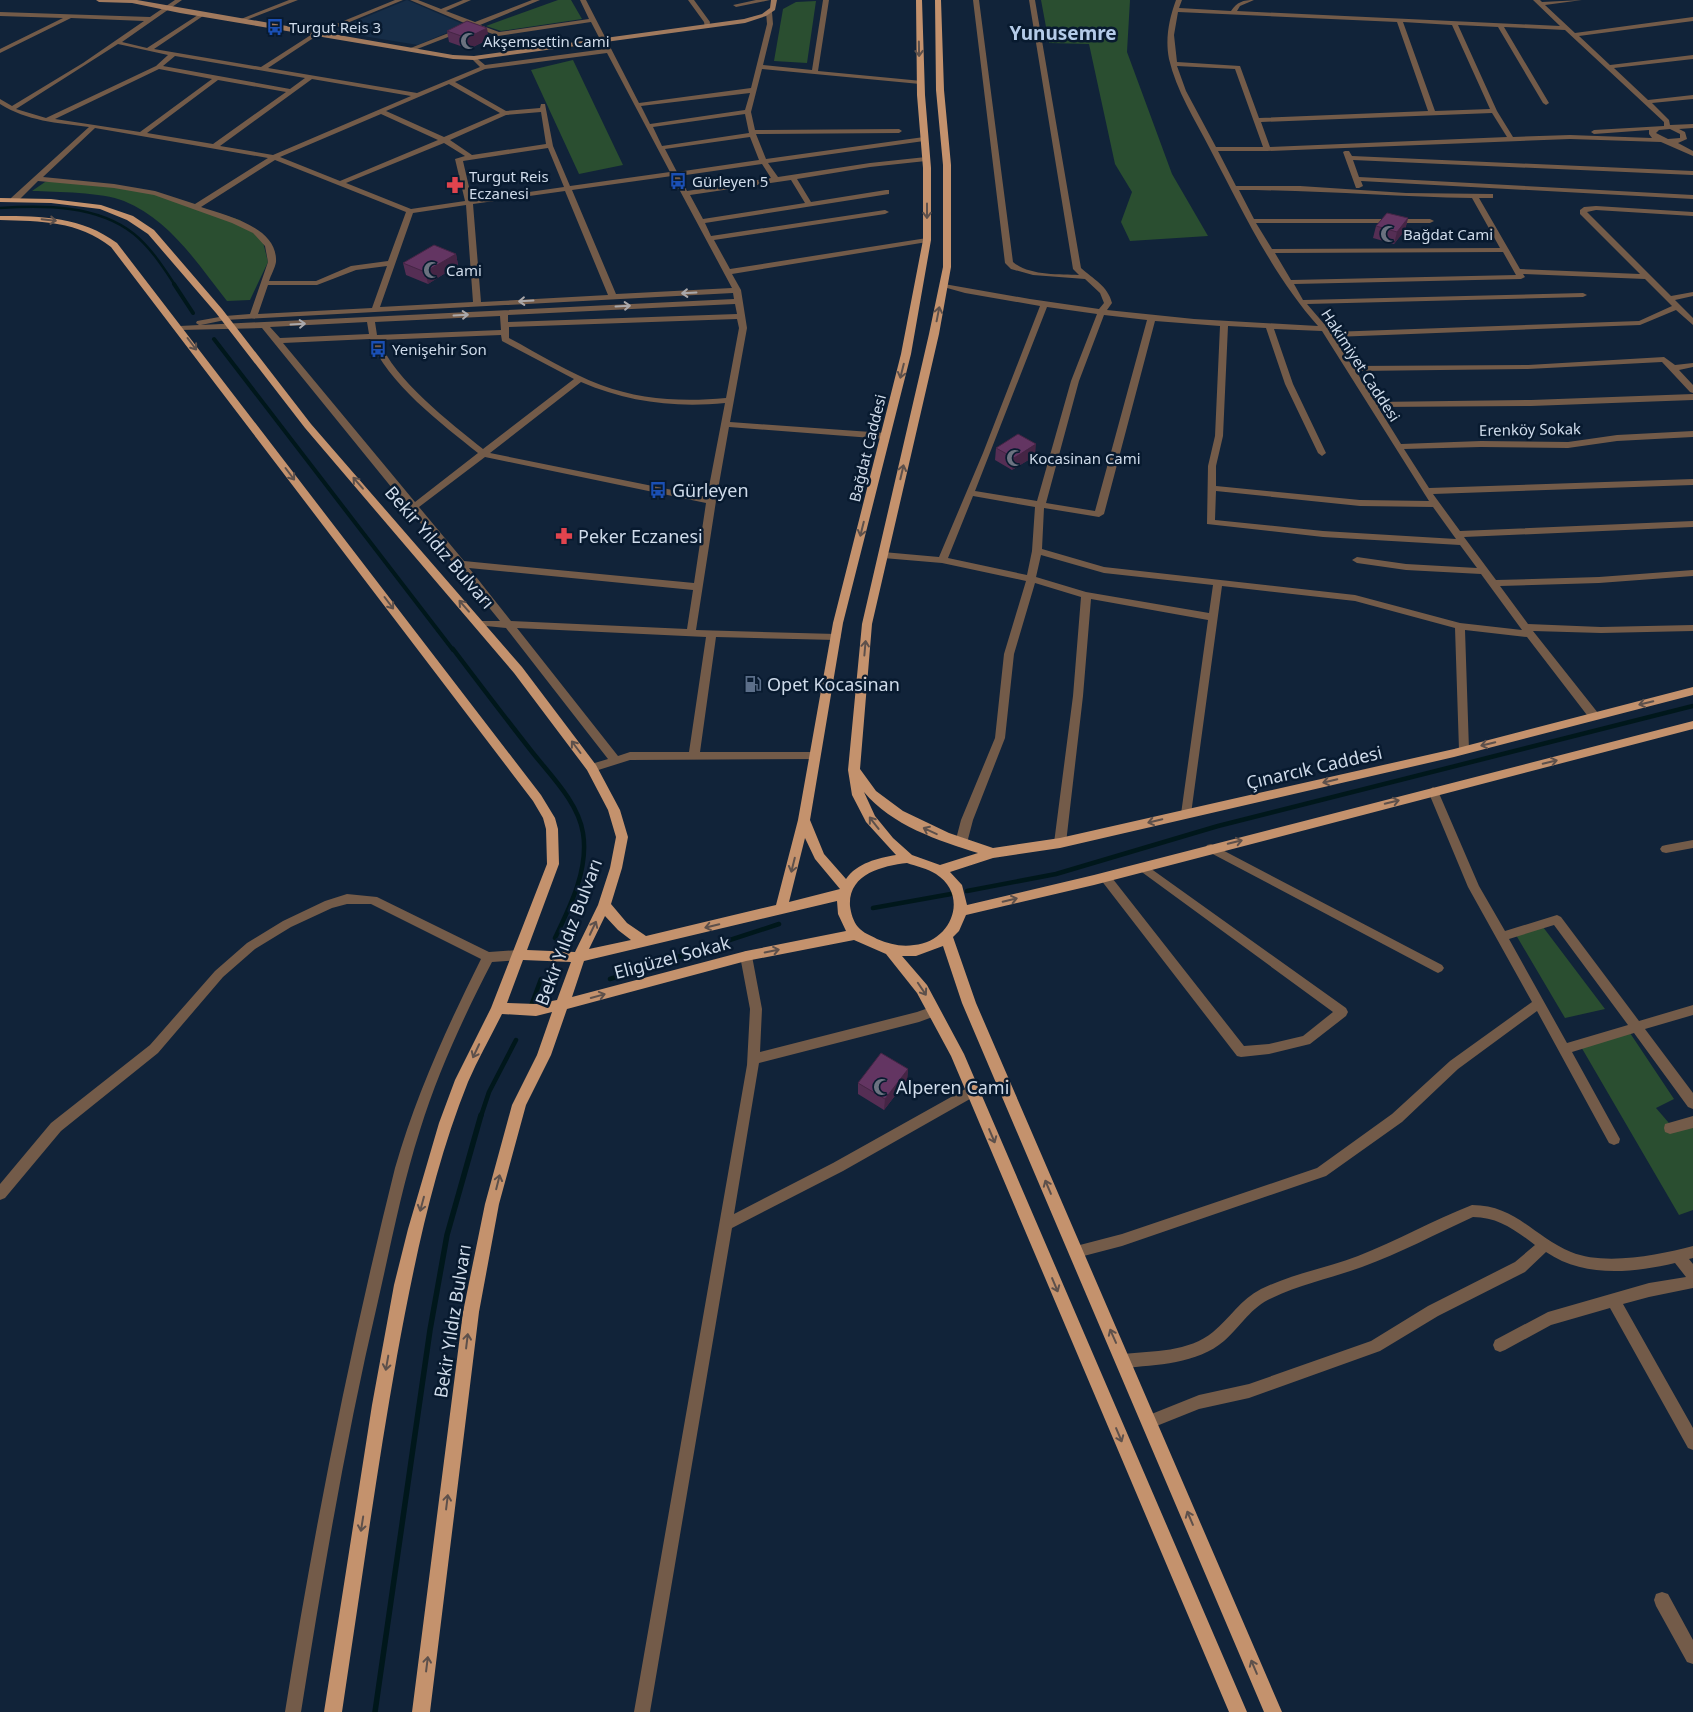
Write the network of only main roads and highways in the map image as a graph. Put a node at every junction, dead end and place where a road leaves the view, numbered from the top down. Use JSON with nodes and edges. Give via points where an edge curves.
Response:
{"nodes":[{"id":1,"x":919,"y":0,"type":"edge"},
{"id":2,"x":938,"y":0,"type":"edge"},
{"id":3,"x":0,"y":200,"type":"edge"},
{"id":4,"x":0,"y":218,"type":"edge"},
{"id":5,"x":1693,"y":691,"type":"edge"},
{"id":6,"x":1693,"y":726,"type":"edge"},
{"id":7,"x":854,"y":770,"type":"junction"},
{"id":8,"x":804,"y":820,"type":"junction"},
{"id":9,"x":992,"y":853,"type":"junction"},
{"id":10,"x":908,"y":858,"type":"junction"},
{"id":11,"x":941,"y":870,"type":"junction"},
{"id":12,"x":846,"y":891,"type":"junction"},
{"id":13,"x":604,"y":906,"type":"junction"},
{"id":14,"x":781,"y":910,"type":"junction"},
{"id":15,"x":962,"y":911,"type":"junction"},
{"id":16,"x":856,"y":934,"type":"junction"},
{"id":17,"x":947,"y":938,"type":"junction"},
{"id":18,"x":646,"y":942,"type":"junction"},
{"id":19,"x":891,"y":951,"type":"junction"},
{"id":20,"x":519,"y":954,"type":"junction"},
{"id":21,"x":579,"y":957,"type":"junction"},
{"id":22,"x":562,"y":1005,"type":"junction"},
{"id":23,"x":498,"y":1008,"type":"junction"},
{"id":24,"x":333,"y":1712,"type":"edge"},
{"id":25,"x":421,"y":1712,"type":"edge"},
{"id":26,"x":1238,"y":1712,"type":"edge"},
{"id":27,"x":1273,"y":1712,"type":"edge"}],
"edges":[{"from":1,"to":8,"type":"main road","name":"Bağdat Caddesi","one_way":true,"via":[[927,240],[906,354],[836,637]]},
{"from":7,"to":2,"type":"main road","one_way":true,"via":[[867,624],[947,267]]},
{"from":13,"to":3,"type":"main road","name":"Bekir Yıldız Bulvarı","one_way":true,"via":[[622,837],[614,810],[592,768],[480,623],[308,426],[225,318],[156,237],[139,222],[112,210],[42,200]]},
{"from":4,"to":20,"type":"main road","one_way":true,"via":[[82,226],[104,236],[118,249],[544,808],[552,829],[553,864]]},
{"from":5,"to":9,"type":"main road","name":"Çınarcık Caddesi","one_way":true,"via":[[1464,750],[1060,842]]},
{"from":15,"to":6,"type":"main road","one_way":true},
{"from":9,"to":7,"type":"main road","one_way":true,"via":[[929,831],[896,812],[871,793]]},
{"from":10,"to":7,"type":"main road","one_way":true,"via":[[870,819],[858,795]]},
{"from":8,"to":12,"type":"main road","via":[[819,856]]},
{"from":8,"to":14,"type":"main road","name":"Bağdat Caddesi","one_way":true},
{"from":9,"to":11,"type":"main road","name":"Çınarcık Caddesi"},
{"from":10,"to":11,"type":"main road"},
{"from":10,"to":12,"type":"main road","via":[[872,864],[856,874]]},
{"from":11,"to":15,"type":"main road","via":[[954,882],[961,896]]},
{"from":12,"to":14,"type":"main road","name":"Eligüzel Sokak"},
{"from":12,"to":16,"type":"main road","via":[[842,903],[846,919]]},
{"from":13,"to":18,"type":"main road","via":[[626,932]]},
{"from":21,"to":13,"type":"main road","name":"Bekir Yıldız Bulvarı","one_way":true},
{"from":14,"to":18,"type":"main road","name":"Eligüzel Sokak","one_way":true},
{"from":15,"to":17,"type":"main road"},
{"from":16,"to":19,"type":"main road","via":[[872,945]]},
{"from":22,"to":16,"type":"main road","name":"Eligüzel Sokak","one_way":true,"via":[[746,956]]},
{"from":17,"to":19,"type":"main road","via":[[932,947]]},
{"from":27,"to":17,"type":"main road","one_way":true,"via":[[969,1003]]},
{"from":18,"to":21,"type":"main road","name":"Eligüzel Sokak"},
{"from":19,"to":26,"type":"main road","one_way":true,"via":[[922,989],[957,1054]]},
{"from":20,"to":21,"type":"main road","name":"Eligüzel Sokak"},
{"from":20,"to":23,"type":"main road"},
{"from":21,"to":22,"type":"main road","name":"Bekir Yıldız Bulvarı"},
{"from":22,"to":23,"type":"main road","name":"Eligüzel Sokak","via":[[536,1010]]},
{"from":25,"to":22,"type":"main road","name":"Bekir Yıldız Bulvarı","one_way":true,"via":[[471,1312],[481,1256],[519,1105],[544,1055]]},
{"from":23,"to":24,"type":"main road","one_way":true,"via":[[462,1080],[415,1229],[386,1370]]}]}
